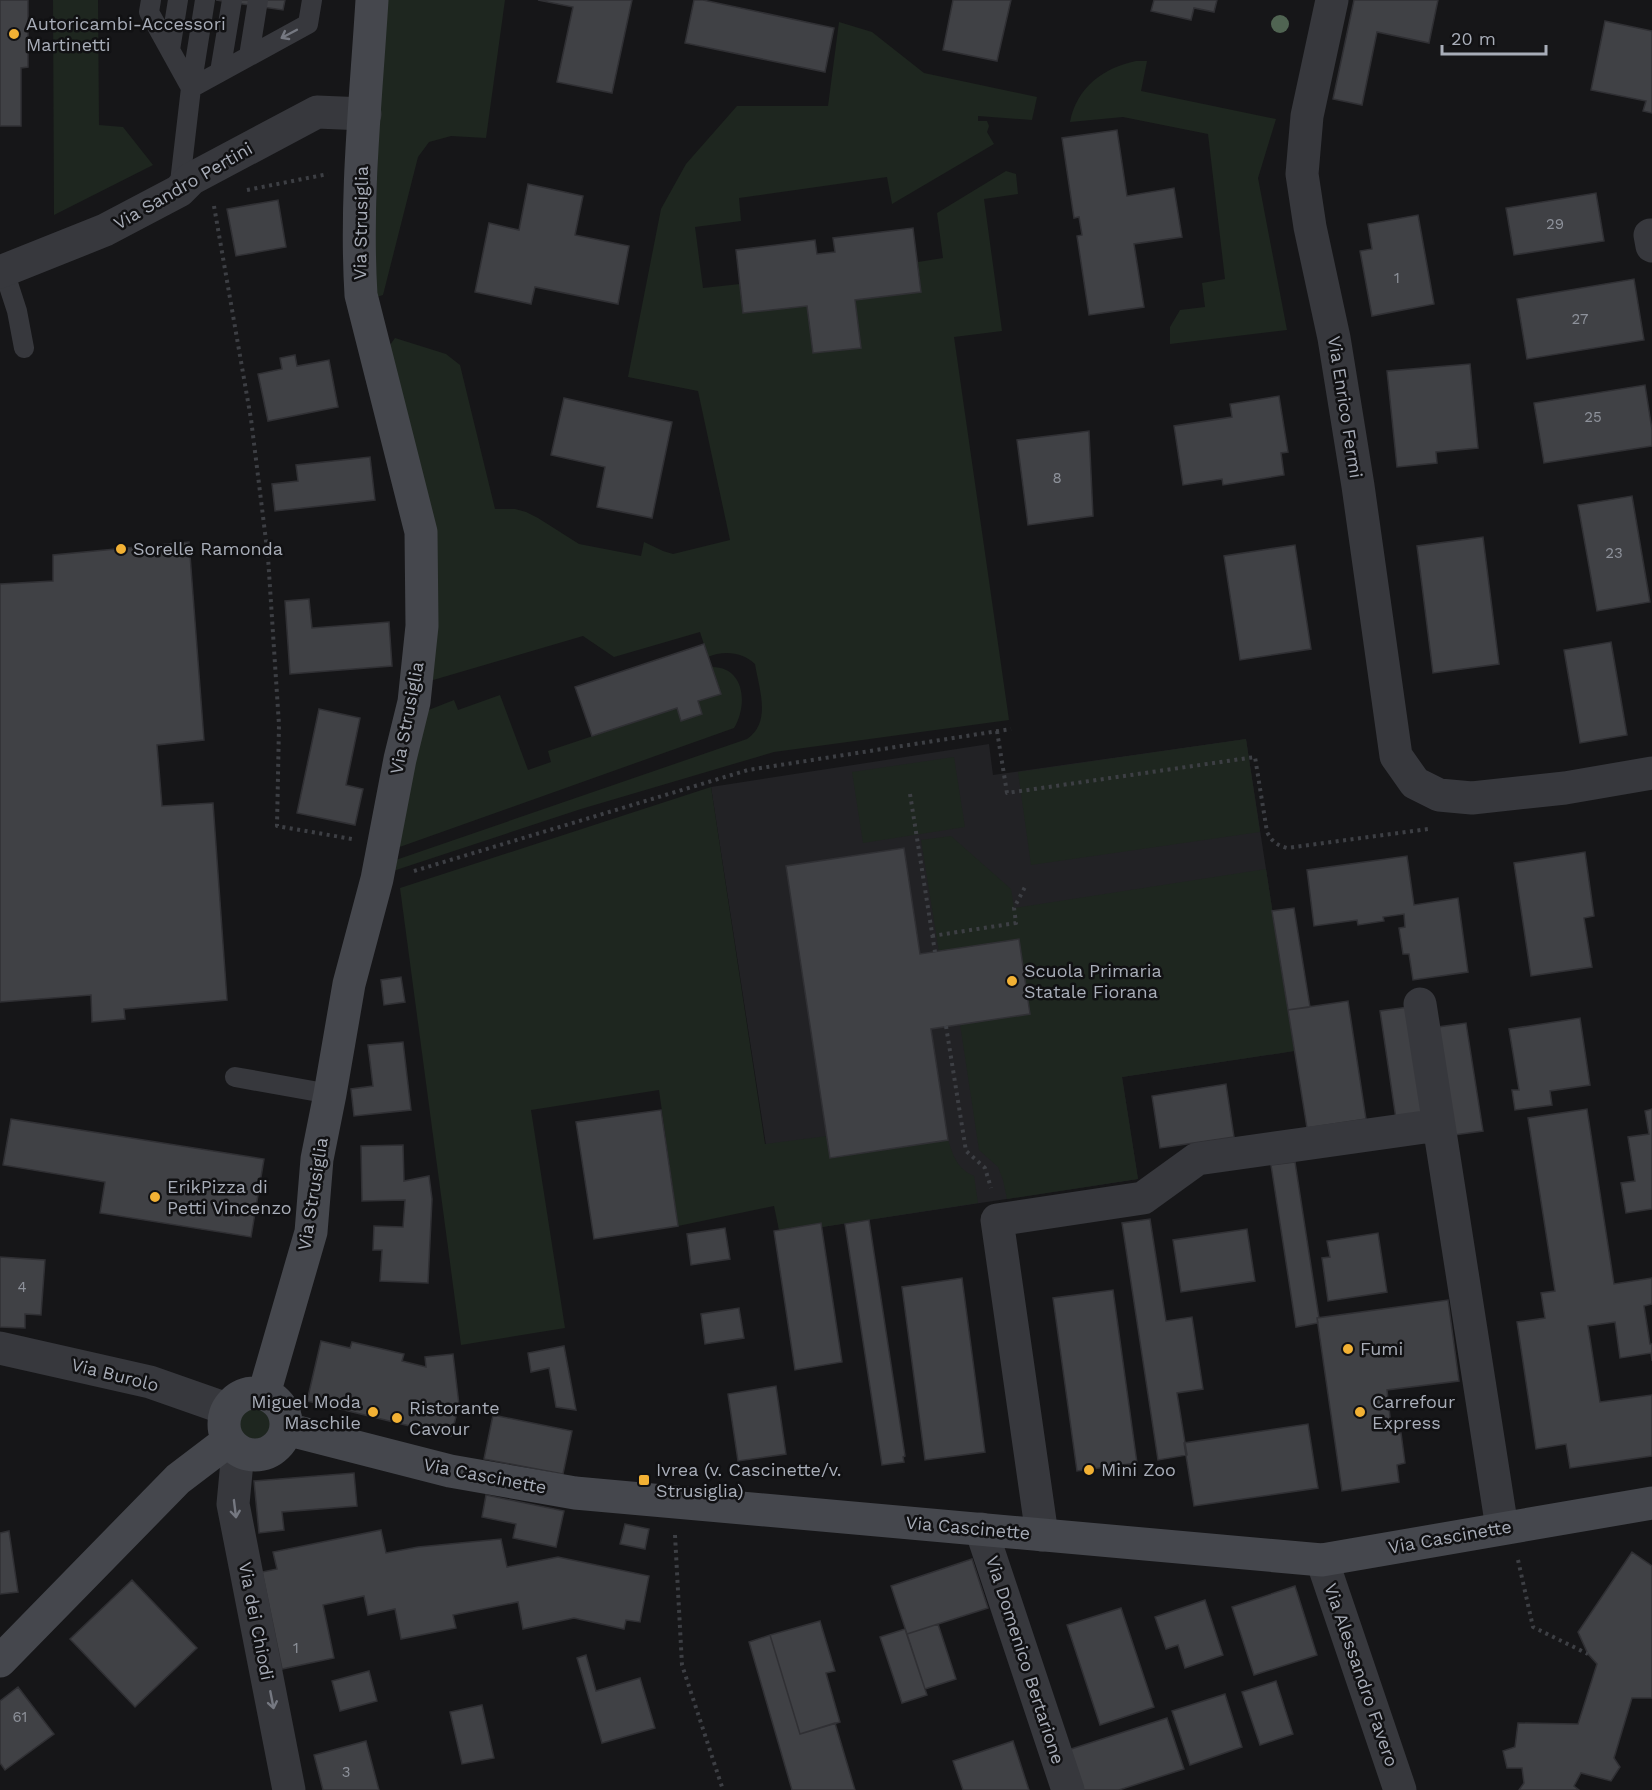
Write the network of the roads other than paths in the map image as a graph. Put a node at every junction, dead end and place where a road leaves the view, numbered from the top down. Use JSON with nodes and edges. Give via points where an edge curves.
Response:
{"nodes":[{"id":1,"x":178,"y":0,"type":"edge"},
{"id":2,"x":205,"y":0,"type":"edge"},
{"id":3,"x":232,"y":0,"type":"edge"},
{"id":4,"x":258,"y":0,"type":"edge"},
{"id":5,"x":312,"y":0,"type":"edge"},
{"id":6,"x":372,"y":0,"type":"edge"},
{"id":7,"x":1332,"y":0,"type":"edge"},
{"id":8,"x":150,"y":6,"type":"edge"},
{"id":9,"x":170,"y":50,"type":"junction"},
{"id":10,"x":249,"y":56,"type":"junction"},
{"id":11,"x":220,"y":72,"type":"junction"},
{"id":12,"x":191,"y":88,"type":"junction"},
{"id":13,"x":365,"y":114,"type":"junction"},
{"id":14,"x":179,"y":190,"type":"junction"},
{"id":15,"x":2,"y":272,"type":"edge"},
{"id":16,"x":24,"y":348,"type":"dead end"},
{"id":17,"x":1652,"y":773,"type":"edge"},
{"id":18,"x":1420,"y":1004,"type":"dead end"},
{"id":19,"x":235,"y":1077,"type":"dead end"},
{"id":20,"x":330,"y":1094,"type":"junction"},
{"id":21,"x":1439,"y":1125,"type":"junction"},
{"id":22,"x":0,"y":1348,"type":"edge"},
{"id":23,"x":264,"y":1394,"type":"junction"},
{"id":24,"x":227,"y":1409,"type":"junction"},
{"id":25,"x":286,"y":1429,"type":"junction"},
{"id":26,"x":233,"y":1446,"type":"junction"},
{"id":27,"x":1652,"y":1503,"type":"edge"},
{"id":28,"x":1507,"y":1528,"type":"junction"},
{"id":29,"x":981,"y":1529,"type":"junction"},
{"id":30,"x":1042,"y":1535,"type":"junction"},
{"id":31,"x":1322,"y":1560,"type":"junction"},
{"id":32,"x":0,"y":1660,"type":"edge"},
{"id":33,"x":290,"y":1790,"type":"edge"},
{"id":34,"x":1068,"y":1790,"type":"edge"},
{"id":35,"x":1400,"y":1790,"type":"edge"}],
"edges":[{"from":1,"to":9,"type":"lane"},
{"from":2,"to":12,"type":"lane"},
{"from":3,"to":11,"type":"lane"},
{"from":4,"to":10,"type":"lane"},
{"from":5,"to":10,"type":"lane","one_way":true,"via":[[308,24]]},
{"from":6,"to":13,"type":"main road","name":"Via Strusiglia"},
{"from":7,"to":17,"type":"street","name":"Via Enrico Fermi","via":[[1306,116],[1302,174],[1356,474],[1396,756],[1415,783],[1439,795],[1472,798]]},
{"from":8,"to":9,"type":"lane"},
{"from":9,"to":12,"type":"lane"},
{"from":10,"to":11,"type":"lane"},
{"from":11,"to":12,"type":"lane"},
{"from":12,"to":14,"type":"lane"},
{"from":13,"to":14,"type":"street","name":"Via Sandro Pertini","via":[[317,112],[191,179]]},
{"from":13,"to":20,"type":"main road","name":"Via Strusiglia","via":[[358,258],[361,296],[421,532],[422,626],[414,702],[400,759],[383,879],[349,984]]},
{"from":14,"to":15,"type":"street","name":"Via Sandro Pertini","via":[[105,230]]},
{"from":15,"to":16,"type":"lane","via":[[17,311]]},
{"from":18,"to":21,"type":"street"},
{"from":19,"to":20,"type":"lane"},
{"from":20,"to":23,"type":"main road","name":"Via Strusiglia","via":[[317,1159],[310,1232]]},
{"from":21,"to":28,"type":"street"},
{"from":21,"to":30,"type":"street","via":[[1197,1159],[1143,1198],[997,1220]]},
{"from":22,"to":24,"type":"street","name":"Via Burolo","via":[[150,1382]]},
{"from":23,"to":24,"type":"main road","via":[[242,1395]]},
{"from":23,"to":25,"type":"main road","via":[[283,1409]]},
{"from":24,"to":26,"type":"main road","via":[[223,1424]]},
{"from":25,"to":26,"type":"main road","via":[[281,1441],[269,1452],[247,1455]]},
{"from":25,"to":29,"type":"main road","name":"Via Cascinette","via":[[450,1471],[575,1493]]},
{"from":26,"to":32,"type":"main road","via":[[178,1479]]},
{"from":26,"to":33,"type":"street","name":"Via dei Chiodi","one_way":true,"via":[[233,1504]]},
{"from":27,"to":28,"type":"main road","name":"Via Cascinette"},
{"from":28,"to":31,"type":"main road","name":"Via Cascinette"},
{"from":29,"to":30,"type":"main road","name":"Via Cascinette"},
{"from":29,"to":34,"type":"street","name":"Via Domenico Bertarione"},
{"from":30,"to":31,"type":"main road","name":"Via Cascinette"},
{"from":31,"to":35,"type":"street","name":"Via Alessandro Favero"}]}
